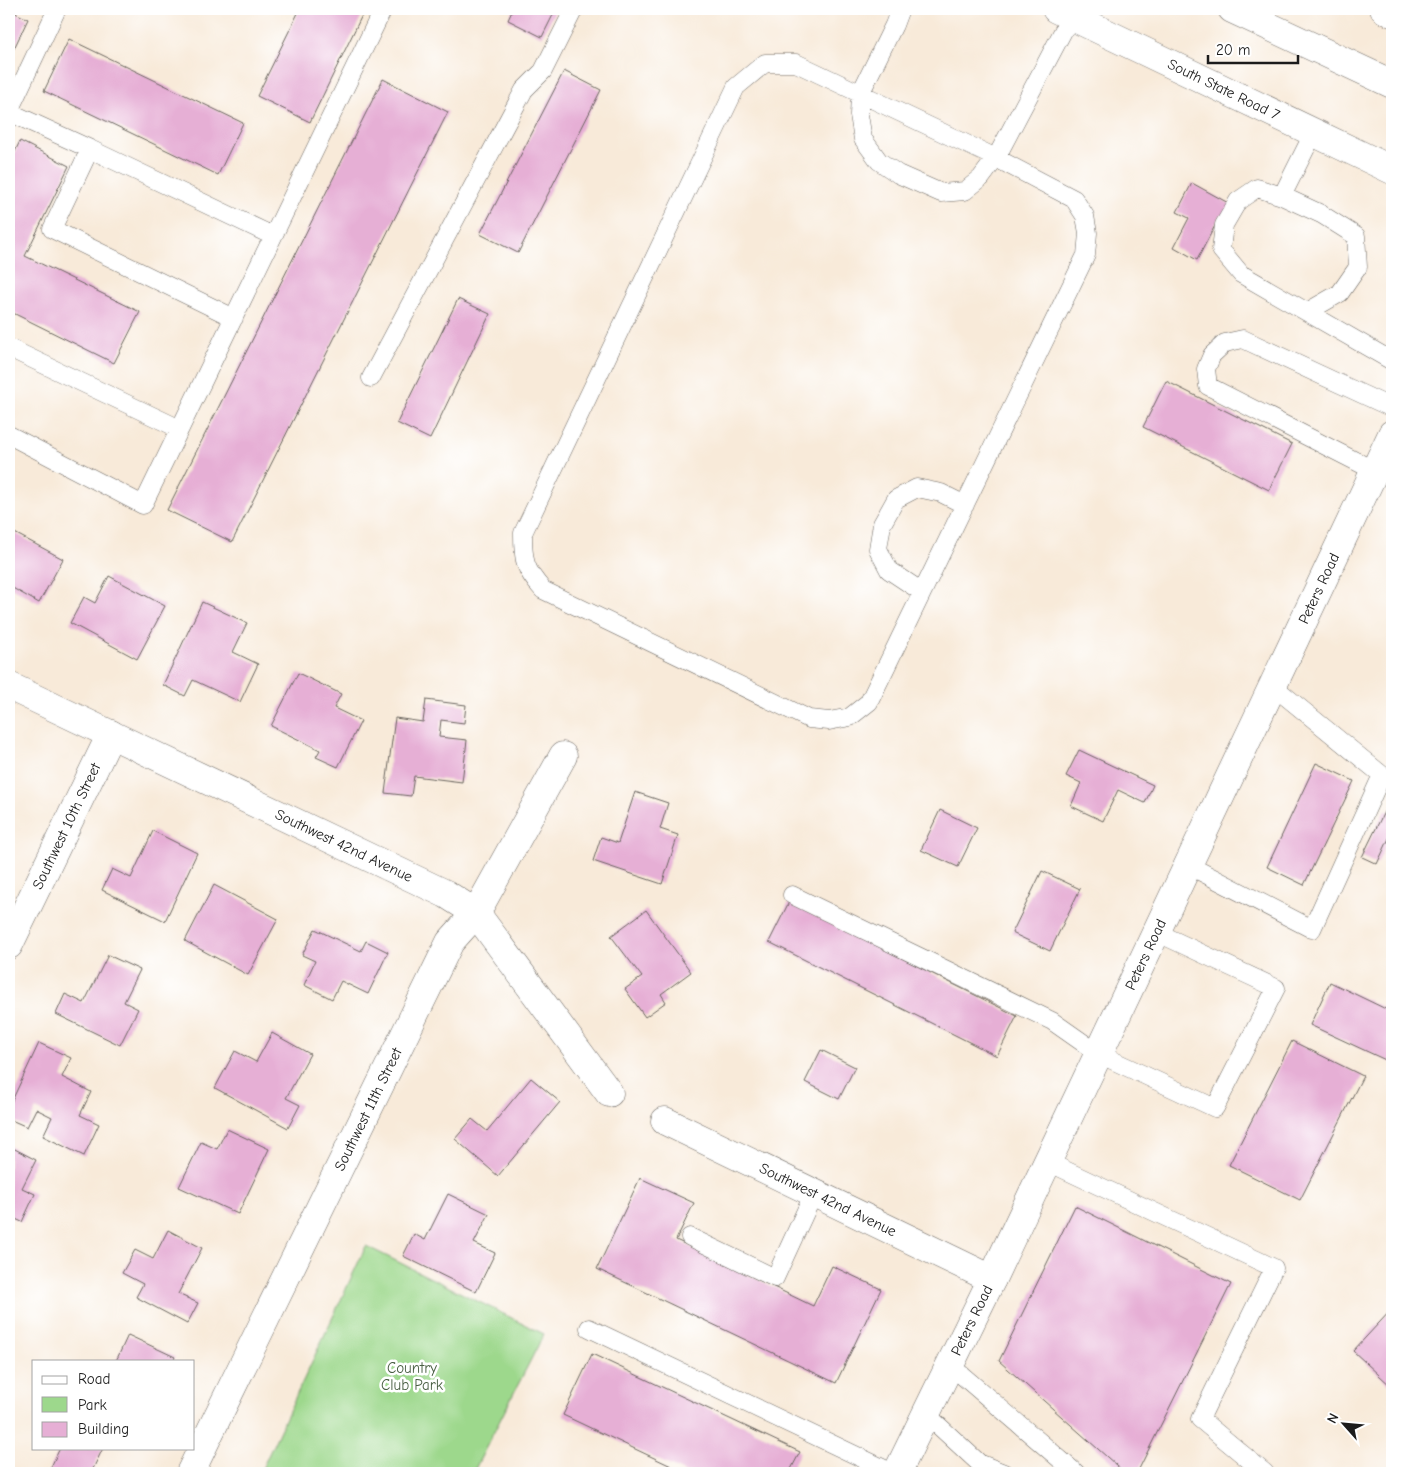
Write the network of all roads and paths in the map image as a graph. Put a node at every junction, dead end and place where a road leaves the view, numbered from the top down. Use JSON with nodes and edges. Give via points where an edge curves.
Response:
{"nodes":[{"id":1,"x":57,"y":9,"type":"edge"},
{"id":2,"x":383,"y":9,"type":"edge"},
{"id":3,"x":574,"y":9,"type":"edge"},
{"id":4,"x":900,"y":9,"type":"edge"},
{"id":5,"x":1232,"y":9,"type":"edge"},
{"id":6,"x":1384,"y":9,"type":"edge"},
{"id":7,"x":1064,"y":12,"type":"edge"},
{"id":8,"x":1392,"y":13,"type":"edge"},
{"id":9,"x":1392,"y":84,"type":"edge"},
{"id":10,"x":860,"y":94,"type":"junction"},
{"id":11,"x":9,"y":111,"type":"edge"},
{"id":12,"x":1314,"y":132,"type":"junction"},
{"id":13,"x":90,"y":149,"type":"junction"},
{"id":14,"x":996,"y":158,"type":"junction"},
{"id":15,"x":1392,"y":170,"type":"edge"},
{"id":16,"x":1282,"y":196,"type":"junction"},
{"id":17,"x":273,"y":236,"type":"junction"},
{"id":18,"x":1307,"y":312,"type":"junction"},
{"id":19,"x":234,"y":318,"type":"junction"},
{"id":20,"x":9,"y":348,"type":"edge"},
{"id":21,"x":1392,"y":361,"type":"edge"},
{"id":22,"x":371,"y":378,"type":"dead end"},
{"id":23,"x":1392,"y":408,"type":"edge"},
{"id":24,"x":180,"y":429,"type":"junction"},
{"id":25,"x":9,"y":435,"type":"edge"},
{"id":26,"x":1391,"y":440,"type":"edge"},
{"id":27,"x":1375,"y":471,"type":"junction"},
{"id":28,"x":965,"y":505,"type":"junction"},
{"id":29,"x":922,"y":592,"type":"junction"},
{"id":30,"x":9,"y":686,"type":"edge"},
{"id":31,"x":1273,"y":686,"type":"junction"},
{"id":32,"x":111,"y":734,"type":"junction"},
{"id":33,"x":563,"y":756,"type":"dead end"},
{"id":34,"x":1188,"y":865,"type":"junction"},
{"id":35,"x":792,"y":894,"type":"dead end"},
{"id":36,"x":476,"y":913,"type":"junction"},
{"id":37,"x":1156,"y":932,"type":"junction"},
{"id":38,"x":9,"y":945,"type":"edge"},
{"id":39,"x":1099,"y":1054,"type":"junction"},
{"id":40,"x":609,"y":1093,"type":"dead end"},
{"id":41,"x":665,"y":1121,"type":"dead end"},
{"id":42,"x":1048,"y":1162,"type":"junction"},
{"id":43,"x":814,"y":1193,"type":"junction"},
{"id":44,"x":690,"y":1237,"type":"dead end"},
{"id":45,"x":992,"y":1279,"type":"junction"},
{"id":46,"x":589,"y":1328,"type":"dead end"},
{"id":47,"x":950,"y":1364,"type":"junction"},
{"id":48,"x":926,"y":1414,"type":"junction"},
{"id":49,"x":977,"y":1468,"type":"edge"},
{"id":50,"x":190,"y":1473,"type":"edge"},
{"id":51,"x":893,"y":1473,"type":"edge"},
{"id":52,"x":897,"y":1473,"type":"edge"},
{"id":53,"x":1004,"y":1473,"type":"edge"},
{"id":54,"x":1076,"y":1473,"type":"edge"},
{"id":55,"x":1266,"y":1473,"type":"edge"}],
"edges":[{"from":1,"to":11,"type":"lane"},
{"from":2,"to":17,"type":"lane"},
{"from":3,"to":22,"type":"lane","via":[[543,71],[524,90]]},
{"from":4,"to":10,"type":"lane"},
{"from":5,"to":9,"type":"street"},
{"from":6,"to":8,"type":"street"},
{"from":7,"to":12,"type":"street","name":"South State Road 7"},
{"from":7,"to":14,"type":"lane"},
{"from":10,"to":14,"type":"lane"},
{"from":10,"to":14,"type":"lane","via":[[862,138],[879,160],[898,174],[941,193],[965,190],[981,178]]},
{"from":10,"to":29,"type":"lane","via":[[796,63],[765,63],[736,87],[523,533],[523,556],[531,577],[543,590],[816,720],[850,717],[869,702]]},
{"from":11,"to":13,"type":"lane"},
{"from":12,"to":15,"type":"street","name":"South State Road 7"},
{"from":12,"to":16,"type":"lane"},
{"from":13,"to":17,"type":"lane"},
{"from":13,"to":19,"type":"lane","via":[[52,229]]},
{"from":14,"to":28,"type":"lane","via":[[1074,199],[1085,216],[1088,233],[1086,255]]},
{"from":16,"to":18,"type":"lane","via":[[1321,214],[1356,236],[1358,267],[1340,294]]},
{"from":16,"to":18,"type":"lane","via":[[1257,188],[1238,201],[1224,225],[1221,250],[1241,274]]},
{"from":17,"to":19,"type":"lane"},
{"from":18,"to":21,"type":"lane"},
{"from":19,"to":24,"type":"lane"},
{"from":20,"to":24,"type":"lane"},
{"from":23,"to":27,"type":"lane","via":[[1243,339],[1225,343],[1212,355],[1206,369],[1208,386]]},
{"from":24,"to":25,"type":"lane","via":[[144,505]]},
{"from":26,"to":27,"type":"street","name":"Peters Road"},
{"from":27,"to":31,"type":"street","name":"Peters Road"},
{"from":28,"to":29,"type":"lane"},
{"from":28,"to":29,"type":"lane","via":[[941,493],[916,488],[896,499],[882,524],[878,549],[889,570]]},
{"from":30,"to":32,"type":"street","name":"Southwest 42nd Avenue"},
{"from":31,"to":34,"type":"street","name":"Peters Road"},
{"from":31,"to":34,"type":"lane","via":[[1382,775],[1312,928]]},
{"from":32,"to":36,"type":"street","name":"Southwest 42nd Avenue","via":[[446,894]]},
{"from":32,"to":38,"type":"street","name":"Southwest 10th Street"},
{"from":33,"to":36,"type":"street","name":"Southwest 11th Street"},
{"from":34,"to":37,"type":"street","name":"Peters Road"},
{"from":35,"to":39,"type":"lane","via":[[1052,1022]]},
{"from":36,"to":40,"type":"street","name":"Southwest 42nd Avenue"},
{"from":36,"to":50,"type":"street","name":"Southwest 11th Street","via":[[450,942]]},
{"from":37,"to":39,"type":"street","name":"Peters Road"},
{"from":37,"to":39,"type":"lane","via":[[1276,988],[1215,1108]]},
{"from":39,"to":42,"type":"street","name":"Peters Road"},
{"from":41,"to":43,"type":"street","name":"Southwest 42nd Avenue"},
{"from":42,"to":45,"type":"street","name":"Peters Road"},
{"from":42,"to":55,"type":"lane","via":[[1274,1268],[1200,1419]]},
{"from":43,"to":44,"type":"lane","via":[[775,1278]]},
{"from":43,"to":45,"type":"street","name":"Southwest 42nd Avenue"},
{"from":45,"to":47,"type":"street","name":"Peters Road"},
{"from":46,"to":51,"type":"lane"},
{"from":47,"to":48,"type":"street","name":"Peters Road"},
{"from":47,"to":54,"type":"lane"},
{"from":48,"to":49,"type":"lane"},
{"from":48,"to":52,"type":"street","name":"Peters Road"},
{"from":49,"to":53,"type":"lane"}]}
